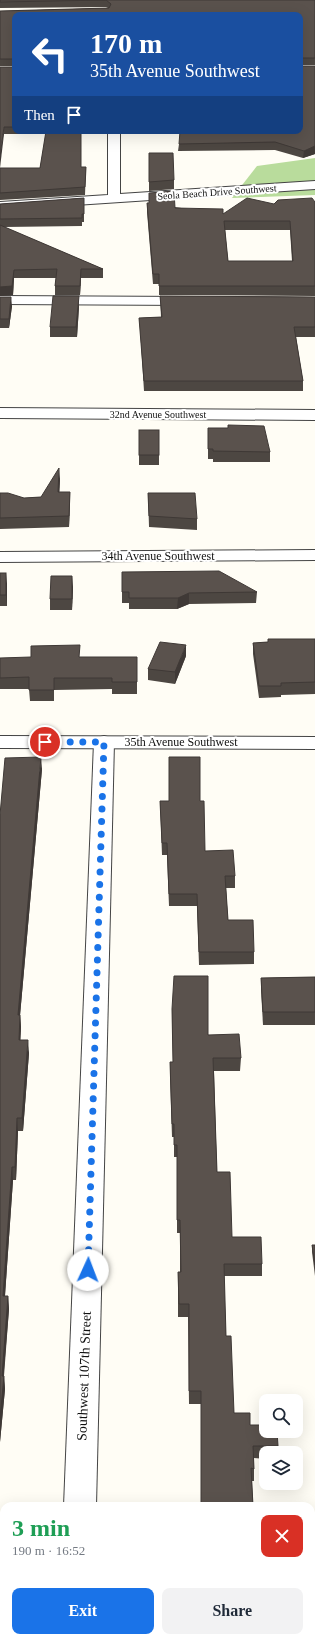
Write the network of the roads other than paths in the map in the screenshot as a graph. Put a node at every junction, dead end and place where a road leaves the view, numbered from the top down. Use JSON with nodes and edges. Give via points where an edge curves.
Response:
{"nodes":[{"id":1,"x":114,"y":134,"type":"edge"},
{"id":2,"x":315,"y":185,"type":"edge"},
{"id":3,"x":114,"y":199,"type":"junction"},
{"id":4,"x":0,"y":206,"type":"edge"},
{"id":5,"x":0,"y":300,"type":"edge"},
{"id":6,"x":205,"y":301,"type":"edge"},
{"id":7,"x":0,"y":413,"type":"edge"},
{"id":8,"x":315,"y":415,"type":"edge"},
{"id":9,"x":315,"y":555,"type":"edge"},
{"id":10,"x":0,"y":557,"type":"edge"},
{"id":11,"x":0,"y":742,"type":"edge"},
{"id":12,"x":104,"y":742,"type":"junction"},
{"id":13,"x":315,"y":743,"type":"edge"},
{"id":14,"x":80,"y":1502,"type":"edge"}],
"edges":[{"from":1,"to":3,"type":"street"},
{"from":2,"to":3,"type":"street","name":"Seola Beach Drive Southwest"},
{"from":3,"to":4,"type":"street","name":"Seola Beach Drive Southwest"},
{"from":5,"to":6,"type":"street"},
{"from":7,"to":8,"type":"street","name":"32nd Avenue Southwest"},
{"from":9,"to":10,"type":"street","name":"34th Avenue Southwest"},
{"from":11,"to":12,"type":"street","name":"35th Avenue Southwest"},
{"from":12,"to":13,"type":"street","name":"35th Avenue Southwest"},
{"from":12,"to":14,"type":"street","name":"Southwest 107th Street"}]}
